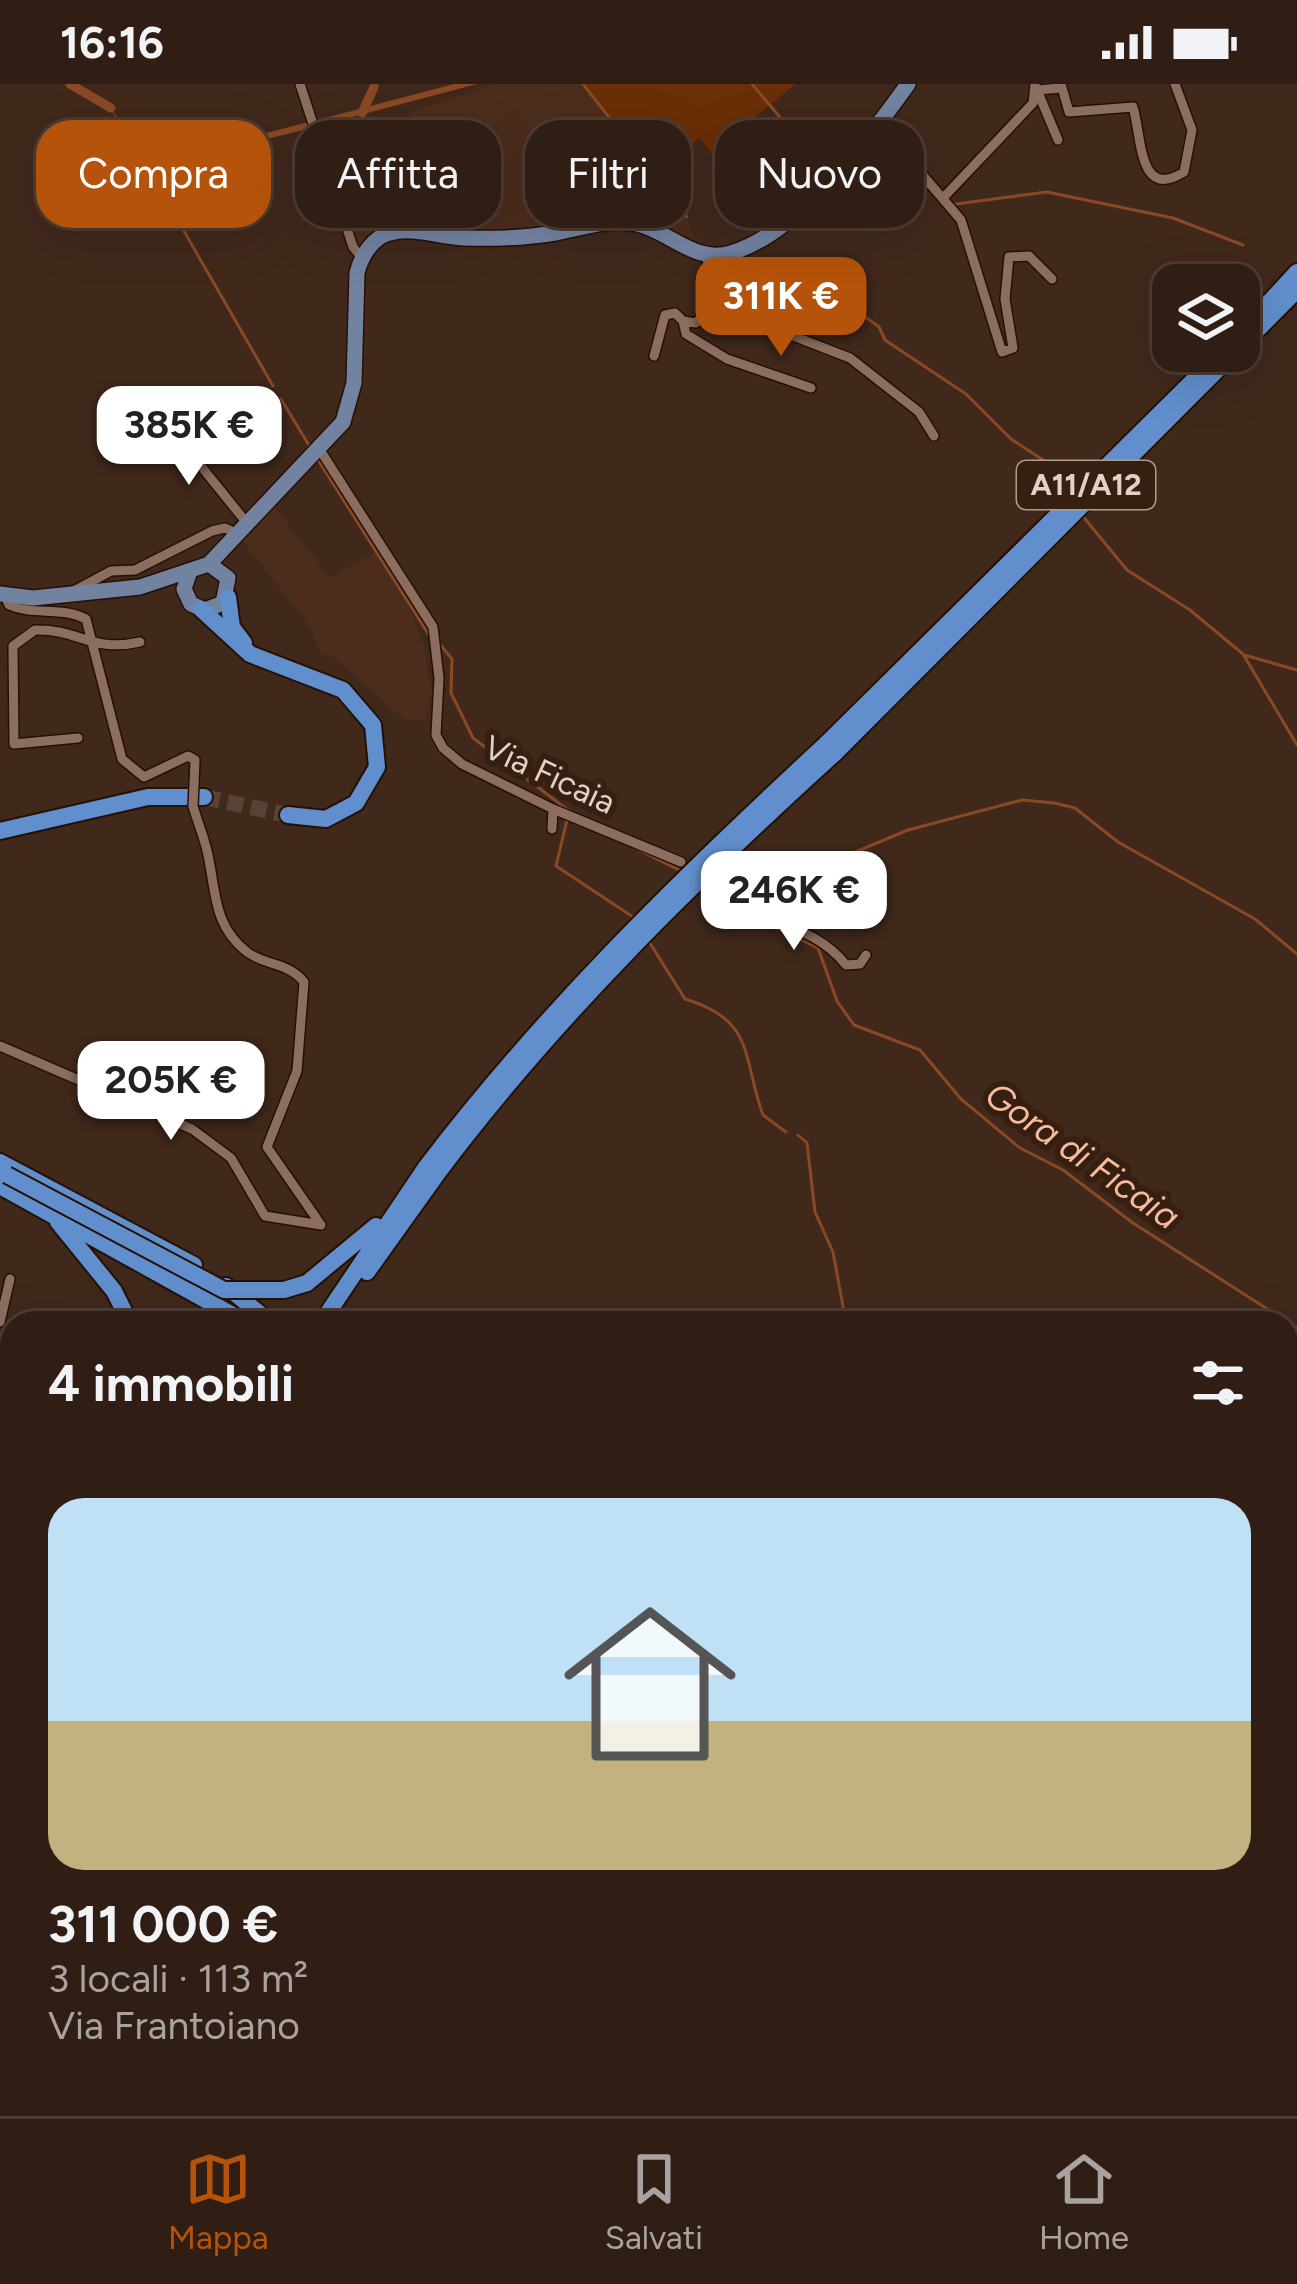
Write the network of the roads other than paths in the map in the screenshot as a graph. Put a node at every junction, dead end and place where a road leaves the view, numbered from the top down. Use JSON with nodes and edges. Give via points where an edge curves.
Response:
{"nodes":[{"id":1,"x":299,"y":84,"type":"edge"},
{"id":2,"x":908,"y":84,"type":"edge"},
{"id":3,"x":1174,"y":84,"type":"edge"},
{"id":4,"x":1061,"y":86,"type":"edge"},
{"id":5,"x":1036,"y":87,"type":"edge"},
{"id":6,"x":882,"y":120,"type":"edge"},
{"id":7,"x":1058,"y":140,"type":"dead end"},
{"id":8,"x":924,"y":176,"type":"edge"},
{"id":9,"x":943,"y":198,"type":"junction"},
{"id":10,"x":775,"y":228,"type":"edge"},
{"id":11,"x":707,"y":256,"type":"junction"},
{"id":12,"x":362,"y":258,"type":"junction"},
{"id":13,"x":1297,"y":272,"type":"edge"},
{"id":14,"x":1052,"y":279,"type":"dead end"},
{"id":15,"x":1297,"y":290,"type":"edge"},
{"id":16,"x":711,"y":304,"type":"junction"},
{"id":17,"x":1260,"y":312,"type":"edge"},
{"id":18,"x":683,"y":322,"type":"junction"},
{"id":19,"x":654,"y":356,"type":"dead end"},
{"id":20,"x":1202,"y":372,"type":"edge"},
{"id":21,"x":811,"y":388,"type":"dead end"},
{"id":22,"x":167,"y":424,"type":"dead end"},
{"id":23,"x":934,"y":436,"type":"dead end"},
{"id":24,"x":320,"y":449,"type":"junction"},
{"id":25,"x":240,"y":531,"type":"junction"},
{"id":26,"x":209,"y":564,"type":"junction"},
{"id":27,"x":190,"y":572,"type":"junction"},
{"id":28,"x":142,"y":581,"type":"junction"},
{"id":29,"x":228,"y":587,"type":"junction"},
{"id":30,"x":994,"y":591,"type":"junction"},
{"id":31,"x":3,"y":594,"type":"edge"},
{"id":32,"x":195,"y":604,"type":"junction"},
{"id":33,"x":140,"y":642,"type":"dead end"},
{"id":34,"x":95,"y":645,"type":"junction"},
{"id":35,"x":263,"y":659,"type":"junction"},
{"id":36,"x":78,"y":738,"type":"dead end"},
{"id":37,"x":197,"y":796,"type":"junction"},
{"id":38,"x":563,"y":813,"type":"junction"},
{"id":39,"x":287,"y":815,"type":"tunnel mouth"},
{"id":40,"x":552,"y":829,"type":"dead end"},
{"id":41,"x":0,"y":831,"type":"edge"},
{"id":42,"x":681,"y":862,"type":"dead end"},
{"id":43,"x":710,"y":884,"type":"dead end"},
{"id":44,"x":866,"y":955,"type":"dead end"},
{"id":45,"x":0,"y":1046,"type":"edge"},
{"id":46,"x":431,"y":1170,"type":"junction"},
{"id":47,"x":2,"y":1172,"type":"edge"},
{"id":48,"x":398,"y":1204,"type":"junction"},
{"id":49,"x":68,"y":1224,"type":"junction"},
{"id":50,"x":368,"y":1261,"type":"junction"},
{"id":51,"x":10,"y":1279,"type":"dead end"},
{"id":52,"x":3,"y":1311,"type":"edge"},
{"id":53,"x":124,"y":1311,"type":"edge"},
{"id":54,"x":226,"y":1311,"type":"edge"},
{"id":55,"x":257,"y":1311,"type":"edge"},
{"id":56,"x":329,"y":1311,"type":"edge"},
{"id":57,"x":341,"y":1311,"type":"edge"}],
"edges":[{"from":1,"to":12,"type":"street"},
{"from":2,"to":6,"type":"main road"},
{"from":3,"to":4,"type":"street","via":[[1192,130],[1184,172],[1169,181],[1145,170],[1133,107],[1070,112]]},
{"from":4,"to":5,"type":"street"},
{"from":5,"to":7,"type":"street"},
{"from":5,"to":9,"type":"street","via":[[1033,103]]},
{"from":8,"to":9,"type":"street"},
{"from":9,"to":14,"type":"street","via":[[969,238],[1002,352],[1013,348],[1009,257],[1029,256]]},
{"from":10,"to":11,"type":"main road","via":[[748,247]]},
{"from":11,"to":12,"type":"main road","via":[[637,224],[598,223],[525,236],[392,232]]},
{"from":11,"to":16,"type":"street"},
{"from":12,"to":24,"type":"main road","via":[[352,400]]},
{"from":13,"to":17,"type":"highway"},
{"from":15,"to":30,"type":"highway","number":"A11/A12"},
{"from":16,"to":18,"type":"street","via":[[696,323]]},
{"from":16,"to":23,"type":"street","via":[[850,358],[907,401]]},
{"from":18,"to":19,"type":"street","via":[[665,315]]},
{"from":18,"to":21,"type":"street","via":[[686,334],[727,359]]},
{"from":20,"to":30,"type":"highway","number":"A11/A12"},
{"from":22,"to":25,"type":"street"},
{"from":24,"to":25,"type":"main road"},
{"from":24,"to":38,"type":"street","name":"Via Ficaia","via":[[409,582],[434,639],[442,748]]},
{"from":25,"to":26,"type":"main road"},
{"from":25,"to":28,"type":"street","via":[[219,528]]},
{"from":25,"to":29,"type":"main road"},
{"from":26,"to":27,"type":"main road"},
{"from":26,"to":29,"type":"main road"},
{"from":27,"to":28,"type":"main road"},
{"from":27,"to":32,"type":"main road","via":[[184,585]]},
{"from":28,"to":31,"type":"main road","via":[[68,596]]},
{"from":28,"to":32,"type":"main road"},
{"from":29,"to":32,"type":"main road","via":[[217,608]]},
{"from":29,"to":35,"type":"highway","via":[[232,627]]},
{"from":30,"to":46,"type":"highway","number":"A11/A12","bridge":true,"via":[[595,967],[491,1082]]},
{"from":31,"to":34,"type":"street","via":[[23,611],[72,612],[86,620]]},
{"from":32,"to":35,"type":"highway","via":[[238,647]]},
{"from":33,"to":34,"type":"street"},
{"from":34,"to":36,"type":"street","via":[[35,629],[13,646],[14,744]]},
{"from":34,"to":37,"type":"street","via":[[122,759],[144,778],[188,756]]},
{"from":35,"to":39,"type":"highway","via":[[343,690],[367,712],[378,742],[377,767],[356,803],[326,819]]},
{"from":37,"to":41,"type":"highway","via":[[148,797]]},
{"from":37,"to":45,"type":"street","via":[[213,903],[228,931],[245,950],[304,982],[297,1071],[267,1148],[321,1226],[265,1216],[231,1158],[192,1129]]},
{"from":38,"to":40,"type":"street"},
{"from":38,"to":42,"type":"street","name":"Via Ficaia"},
{"from":43,"to":44,"type":"street","via":[[744,911],[821,938],[846,965]]},
{"from":46,"to":48,"type":"highway","number":"A11/A12"},
{"from":46,"to":50,"type":"highway","number":"A11/A12"},
{"from":47,"to":48,"type":"highway","bridge":true,"via":[[224,1290],[284,1291],[307,1283]]},
{"from":47,"to":49,"type":"highway"},
{"from":47,"to":55,"type":"highway","bridge":true,"via":[[145,1238]]},
{"from":48,"to":50,"type":"highway","number":"A11/A12"},
{"from":49,"to":53,"type":"highway"},
{"from":49,"to":54,"type":"highway"},
{"from":50,"to":56,"type":"highway","number":"A11/A12"},
{"from":50,"to":57,"type":"highway","number":"A11/A12"},
{"from":51,"to":52,"type":"street"}]}
